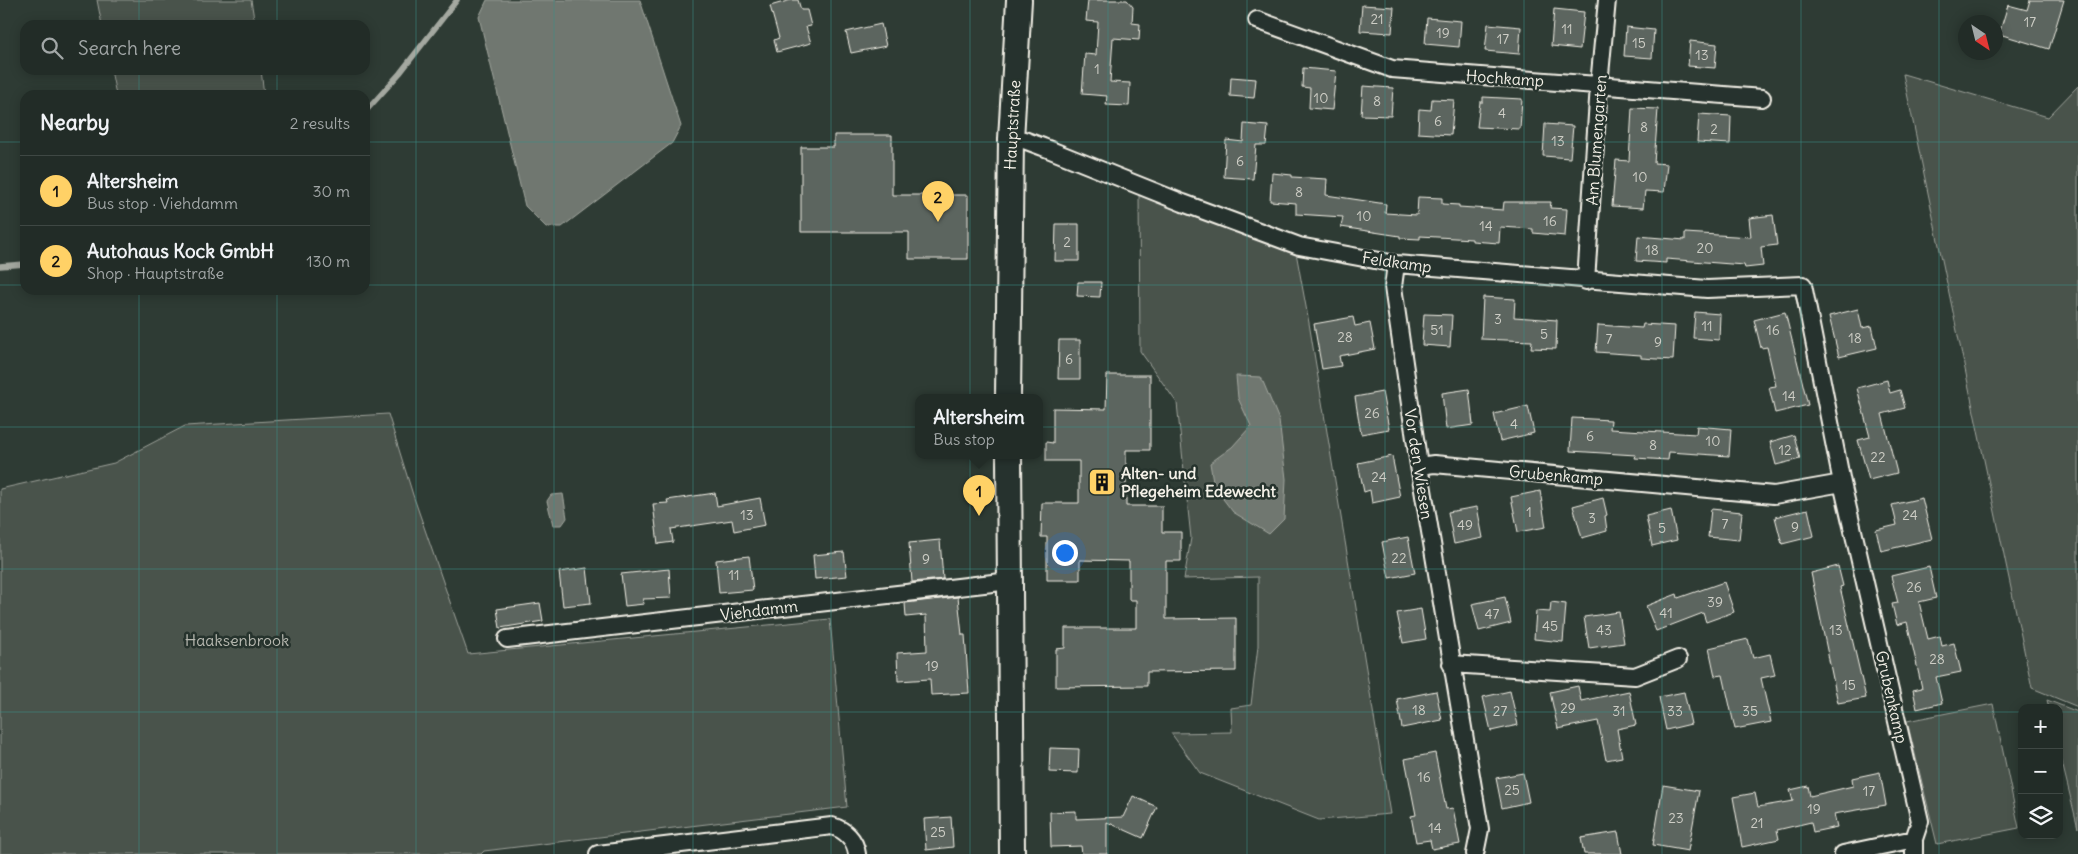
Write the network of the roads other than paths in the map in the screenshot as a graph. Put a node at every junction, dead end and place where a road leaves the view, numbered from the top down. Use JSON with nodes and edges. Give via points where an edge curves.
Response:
{"nodes":[{"id":1,"x":1019,"y":0,"type":"edge"},
{"id":2,"x":1607,"y":0,"type":"edge"},
{"id":3,"x":1257,"y":20,"type":"dead end"},
{"id":4,"x":1599,"y":84,"type":"junction"},
{"id":5,"x":1762,"y":98,"type":"dead end"},
{"id":6,"x":1011,"y":139,"type":"junction"},
{"id":7,"x":1396,"y":264,"type":"junction"},
{"id":8,"x":1586,"y":281,"type":"junction"},
{"id":9,"x":1803,"y":285,"type":"joint"},
{"id":10,"x":1008,"y":394,"type":"edge"},
{"id":11,"x":1009,"y":459,"type":"edge"},
{"id":12,"x":1418,"y":466,"type":"junction"},
{"id":13,"x":1842,"y":483,"type":"junction"},
{"id":14,"x":1010,"y":582,"type":"junction"},
{"id":15,"x":507,"y":639,"type":"dead end"},
{"id":16,"x":1678,"y":659,"type":"dead end"},
{"id":17,"x":1451,"y":664,"type":"junction"},
{"id":18,"x":1914,"y":846,"type":"edge"},
{"id":19,"x":598,"y":854,"type":"edge"},
{"id":20,"x":857,"y":854,"type":"edge"},
{"id":21,"x":1012,"y":854,"type":"edge"},
{"id":22,"x":1475,"y":854,"type":"edge"},
{"id":23,"x":1843,"y":854,"type":"edge"}],
"edges":[{"from":1,"to":6,"type":"main road","name":"Hauptstraße"},
{"from":2,"to":4,"type":"street","name":"Am Blumengarten"},
{"from":3,"to":4,"type":"street","name":"Hochkamp","via":[[1392,69]]},
{"from":4,"to":5,"type":"street","name":"Hochkamp"},
{"from":4,"to":8,"type":"street","name":"Am Blumengarten"},
{"from":6,"to":7,"type":"street","name":"Feldkamp","via":[[1043,146],[1183,204],[1299,246]]},
{"from":6,"to":10,"type":"main road","name":"Hauptstraße"},
{"from":7,"to":8,"type":"street","name":"Feldkamp"},
{"from":7,"to":12,"type":"street","name":"Vor den Wiesen","via":[[1393,287]]},
{"from":8,"to":9,"type":"street","name":"Feldkamp","via":[[1707,289]]},
{"from":9,"to":13,"type":"street","name":"Grubenkamp"},
{"from":11,"to":14,"type":"main road"},
{"from":12,"to":13,"type":"street","name":"Grubenkamp","via":[[1434,464],[1774,495]]},
{"from":12,"to":17,"type":"street","name":"Vor den Wiesen"},
{"from":13,"to":18,"type":"street","name":"Grubenkamp","via":[[1920,821]]},
{"from":14,"to":15,"type":"street","name":"Viehdamm"},
{"from":14,"to":21,"type":"main road"},
{"from":16,"to":17,"type":"street","via":[[1634,676]]},
{"from":17,"to":22,"type":"street","name":"Vor den Wiesen","via":[[1480,829]]},
{"from":18,"to":23,"type":"street","name":"Grubenkamp"},
{"from":19,"to":20,"type":"street","via":[[832,826],[842,829],[850,837]]}]}
